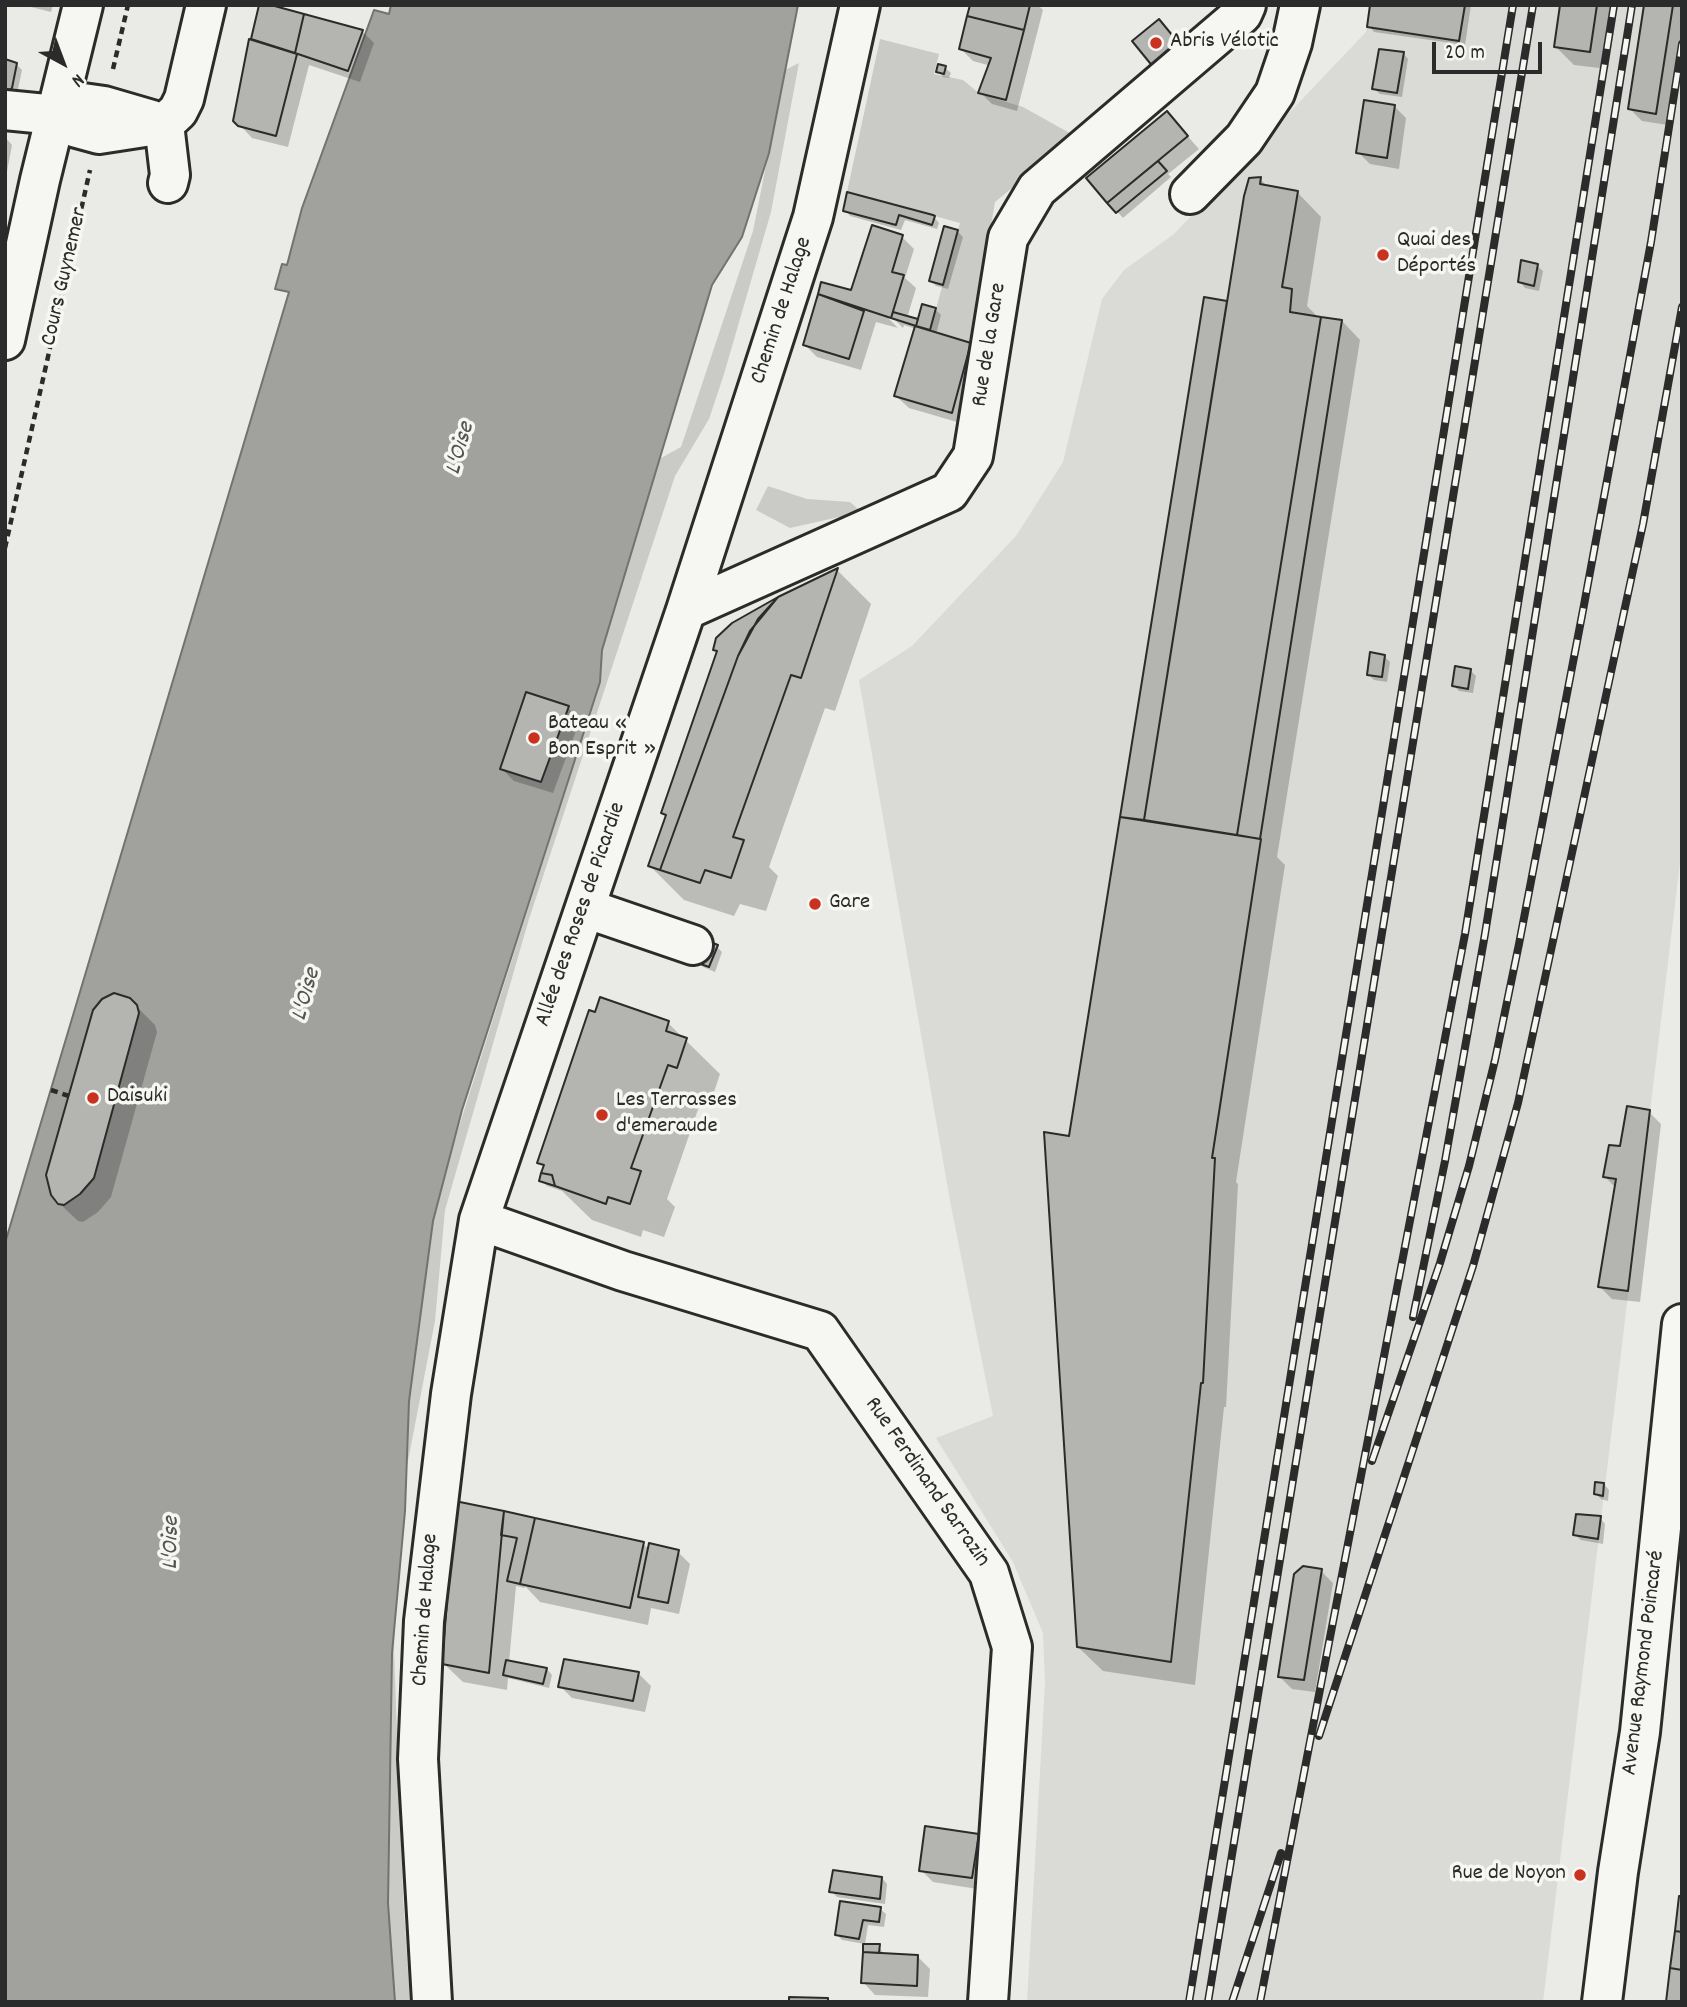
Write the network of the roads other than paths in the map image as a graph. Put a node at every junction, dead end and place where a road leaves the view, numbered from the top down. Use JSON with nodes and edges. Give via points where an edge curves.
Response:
{"nodes":[{"id":1,"x":83,"y":5,"type":"edge"},
{"id":2,"x":206,"y":5,"type":"edge"},
{"id":3,"x":860,"y":5,"type":"edge"},
{"id":4,"x":1246,"y":5,"type":"edge"},
{"id":5,"x":1300,"y":5,"type":"edge"},
{"id":6,"x":5,"y":110,"type":"edge"},
{"id":7,"x":56,"y":116,"type":"junction"},
{"id":8,"x":164,"y":124,"type":"junction"},
{"id":9,"x":168,"y":183,"type":"dead end"},
{"id":10,"x":1190,"y":194,"type":"dead end"},
{"id":11,"x":5,"y":340,"type":"edge"},
{"id":12,"x":686,"y":610,"type":"junction"},
{"id":13,"x":585,"y":908,"type":"junction"},
{"id":14,"x":693,"y":945,"type":"dead end"},
{"id":15,"x":479,"y":1220,"type":"junction"},
{"id":16,"x":1682,"y":1324,"type":"edge"},
{"id":17,"x":432,"y":2002,"type":"edge"},
{"id":18,"x":988,"y":2002,"type":"edge"},
{"id":19,"x":1602,"y":2002,"type":"edge"}],
"edges":[{"from":1,"to":7,"type":"street","name":"Cours Guynemer"},
{"from":2,"to":8,"type":"street","via":[[184,99]]},
{"from":3,"to":12,"type":"street","name":"Chemin de Halage","via":[[813,217]]},
{"from":4,"to":12,"type":"street","name":"Rue de la Gare","via":[[1242,14],[1037,189],[1008,238],[973,456],[949,492]]},
{"from":5,"to":10,"type":"street","via":[[1275,93],[1244,139]]},
{"from":6,"to":7,"type":"street"},
{"from":7,"to":8,"type":"street","via":[[77,128],[101,120]]},
{"from":7,"to":11,"type":"street","name":"Cours Guynemer"},
{"from":8,"to":9,"type":"street"},
{"from":12,"to":13,"type":"street","name":"Allée des Roses de Picardie"},
{"from":13,"to":14,"type":"street"},
{"from":13,"to":15,"type":"street","name":"Allée des Roses de Picardie"},
{"from":15,"to":17,"type":"street","name":"Chemin de Halage","via":[[449,1407],[424,1621],[418,1759]]},
{"from":15,"to":18,"type":"street","name":"Rue Ferdinand Sarrazin","via":[[623,1271],[820,1331],[989,1573],[1012,1647]]},
{"from":16,"to":19,"type":"street","name":"Avenue Raymond Poincaré","via":[[1640,1732]]}]}
